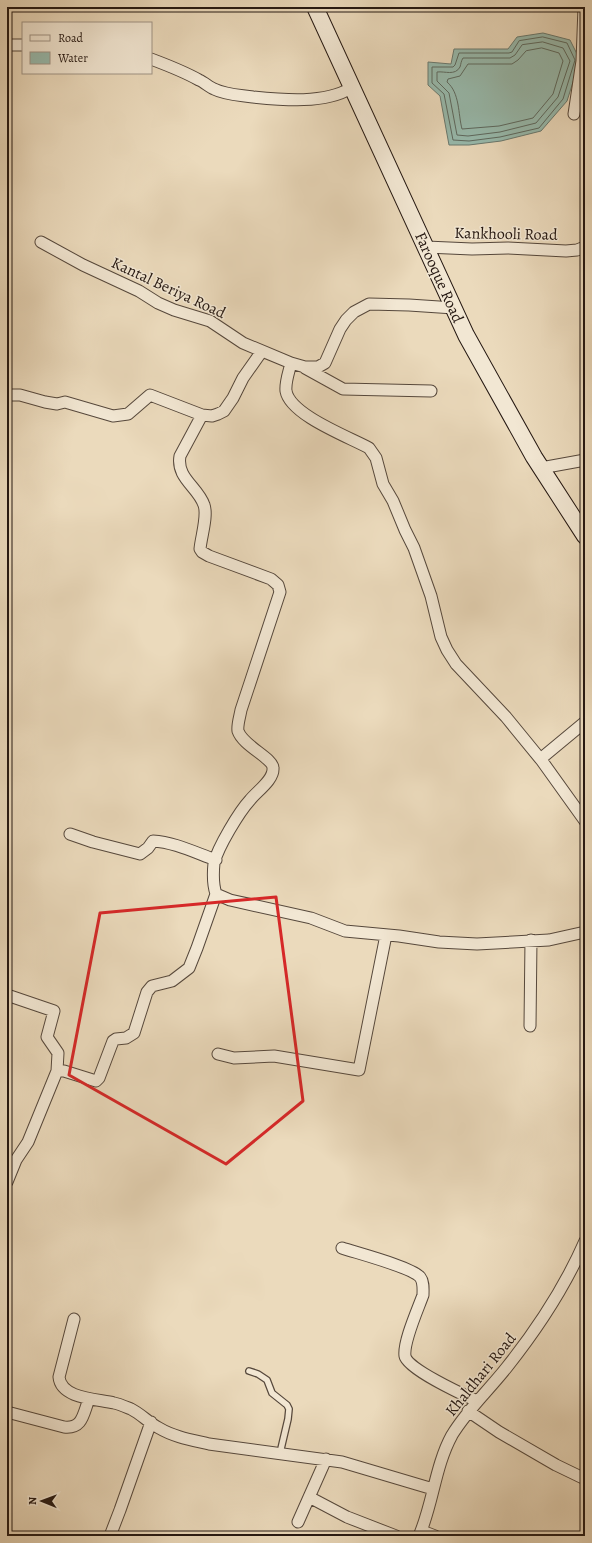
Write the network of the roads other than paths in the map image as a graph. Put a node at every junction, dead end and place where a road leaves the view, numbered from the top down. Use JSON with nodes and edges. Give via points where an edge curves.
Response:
{"nodes":[{"id":1,"x":315,"y":7,"type":"edge"},
{"id":2,"x":584,"y":7,"type":"edge"},
{"id":3,"x":7,"y":45,"type":"edge"},
{"id":4,"x":22,"y":45,"type":"edge"},
{"id":5,"x":152,"y":59,"type":"edge"},
{"id":6,"x":351,"y":88,"type":"junction"},
{"id":7,"x":574,"y":114,"type":"dead end"},
{"id":8,"x":41,"y":242,"type":"dead end"},
{"id":9,"x":426,"y":247,"type":"junction"},
{"id":10,"x":585,"y":247,"type":"edge"},
{"id":11,"x":454,"y":308,"type":"junction"},
{"id":12,"x":262,"y":351,"type":"junction"},
{"id":13,"x":291,"y":363,"type":"junction"},
{"id":14,"x":305,"y":367,"type":"junction"},
{"id":15,"x":431,"y":391,"type":"dead end"},
{"id":16,"x":7,"y":395,"type":"edge"},
{"id":17,"x":202,"y":415,"type":"junction"},
{"id":18,"x":585,"y":460,"type":"edge"},
{"id":19,"x":541,"y":468,"type":"junction"},
{"id":20,"x":585,"y":536,"type":"edge"},
{"id":21,"x":585,"y":722,"type":"edge"},
{"id":22,"x":542,"y":762,"type":"junction"},
{"id":23,"x":585,"y":820,"type":"edge"},
{"id":24,"x":70,"y":834,"type":"dead end"},
{"id":25,"x":216,"y":860,"type":"junction"},
{"id":26,"x":216,"y":894,"type":"junction"},
{"id":27,"x":585,"y":932,"type":"edge"},
{"id":28,"x":386,"y":935,"type":"junction"},
{"id":29,"x":531,"y":940,"type":"junction"},
{"id":30,"x":7,"y":995,"type":"edge"},
{"id":31,"x":530,"y":1026,"type":"dead end"},
{"id":32,"x":218,"y":1054,"type":"dead end"},
{"id":33,"x":57,"y":1071,"type":"junction"},
{"id":34,"x":7,"y":1182,"type":"edge"},
{"id":35,"x":585,"y":1241,"type":"edge"},
{"id":36,"x":342,"y":1248,"type":"dead end"},
{"id":37,"x":582,"y":1254,"type":"edge"},
{"id":38,"x":74,"y":1319,"type":"dead end"},
{"id":39,"x":249,"y":1371,"type":"dead end"},
{"id":40,"x":89,"y":1399,"type":"junction"},
{"id":41,"x":477,"y":1401,"type":"junction"},
{"id":42,"x":468,"y":1411,"type":"junction"},
{"id":43,"x":7,"y":1412,"type":"edge"},
{"id":44,"x":151,"y":1422,"type":"junction"},
{"id":45,"x":280,"y":1453,"type":"junction"},
{"id":46,"x":326,"y":1460,"type":"junction"},
{"id":47,"x":585,"y":1479,"type":"edge"},
{"id":48,"x":433,"y":1490,"type":"junction"},
{"id":49,"x":309,"y":1497,"type":"junction"},
{"id":50,"x":298,"y":1522,"type":"dead end"},
{"id":51,"x":420,"y":1534,"type":"edge"},
{"id":52,"x":110,"y":1536,"type":"edge"},
{"id":53,"x":396,"y":1536,"type":"edge"},
{"id":54,"x":435,"y":1536,"type":"edge"}],
"edges":[{"from":1,"to":6,"type":"main road","name":"Farooque Road"},
{"from":2,"to":7,"type":"street","via":[[582,60]]},
{"from":3,"to":4,"type":"street"},
{"from":5,"to":6,"type":"street","via":[[172,66],[214,89],[232,94],[278,99],[312,99]]},
{"from":6,"to":9,"type":"main road","name":"Farooque Road"},
{"from":8,"to":12,"type":"street","name":"Kantal Beriya Road","via":[[164,306],[210,321],[243,343]]},
{"from":9,"to":10,"type":"street","name":"Kankhooli Road","via":[[577,250]]},
{"from":9,"to":11,"type":"main road","name":"Farooque Road"},
{"from":11,"to":14,"type":"street","name":"Kantal Beriya Road","via":[[369,304],[346,320],[325,364]]},
{"from":11,"to":19,"type":"main road","name":"Farooque Road","via":[[466,335]]},
{"from":12,"to":13,"type":"street","name":"Kantal Beriya Road"},
{"from":12,"to":17,"type":"street","via":[[224,411],[212,416]]},
{"from":13,"to":14,"type":"street","name":"Kantal Beriya Road"},
{"from":13,"to":22,"type":"street","via":[[286,391],[295,406],[330,429],[373,452],[383,484],[393,501],[426,579],[441,637],[447,650],[456,664],[506,717]]},
{"from":14,"to":15,"type":"street","via":[[343,389]]},
{"from":16,"to":17,"type":"street","via":[[20,395],[57,404],[65,402],[113,416],[128,414],[150,395]]},
{"from":17,"to":25,"type":"street","via":[[182,452],[179,463],[183,475],[205,506],[200,549],[209,556],[271,578],[280,592],[241,710],[238,729],[249,746],[271,762],[273,768],[270,778],[249,800],[234,823]]},
{"from":18,"to":19,"type":"street"},
{"from":19,"to":20,"type":"main road","name":"Farooque Road"},
{"from":21,"to":22,"type":"street","via":[[544,756]]},
{"from":22,"to":23,"type":"street"},
{"from":24,"to":25,"type":"street","via":[[140,854],[153,841],[161,842]]},
{"from":25,"to":26,"type":"street"},
{"from":26,"to":28,"type":"street","via":[[230,900],[311,918],[345,931]]},
{"from":26,"to":33,"type":"street","via":[[189,968],[172,981],[152,986],[147,992],[134,1033],[113,1042],[99,1078],[96,1081]]},
{"from":27,"to":29,"type":"street","via":[[549,940]]},
{"from":28,"to":29,"type":"street","via":[[460,943]]},
{"from":28,"to":32,"type":"street","via":[[359,1070],[274,1056],[234,1058]]},
{"from":29,"to":31,"type":"street"},
{"from":30,"to":33,"type":"street","via":[[54,1011],[47,1037],[58,1053]]},
{"from":33,"to":34,"type":"street","via":[[28,1142],[16,1160]]},
{"from":35,"to":37,"type":"street","name":"Khaldhari Road"},
{"from":36,"to":41,"type":"street","via":[[402,1267],[421,1278],[423,1295],[405,1349],[405,1358],[419,1371]]},
{"from":37,"to":41,"type":"street","name":"Khaldhari Road","via":[[541,1322]]},
{"from":38,"to":40,"type":"street","via":[[59,1382],[67,1390]]},
{"from":39,"to":45,"type":"lane","via":[[267,1380],[272,1394],[289,1409]]},
{"from":40,"to":43,"type":"street","via":[[81,1421],[76,1427],[71,1428]]},
{"from":40,"to":44,"type":"street","via":[[131,1409]]},
{"from":41,"to":42,"type":"street","name":"Khaldhari Road"},
{"from":42,"to":47,"type":"street","via":[[499,1432]]},
{"from":42,"to":48,"type":"street","name":"Khaldhari Road","via":[[448,1444]]},
{"from":44,"to":45,"type":"street","via":[[173,1436],[188,1440]]},
{"from":44,"to":52,"type":"street"},
{"from":45,"to":46,"type":"street"},
{"from":46,"to":48,"type":"street","via":[[372,1470]]},
{"from":46,"to":49,"type":"street"},
{"from":48,"to":51,"type":"street","name":"Khaldhari Road"},
{"from":49,"to":50,"type":"street"},
{"from":49,"to":53,"type":"street","via":[[347,1517]]},
{"from":51,"to":54,"type":"street"}]}
